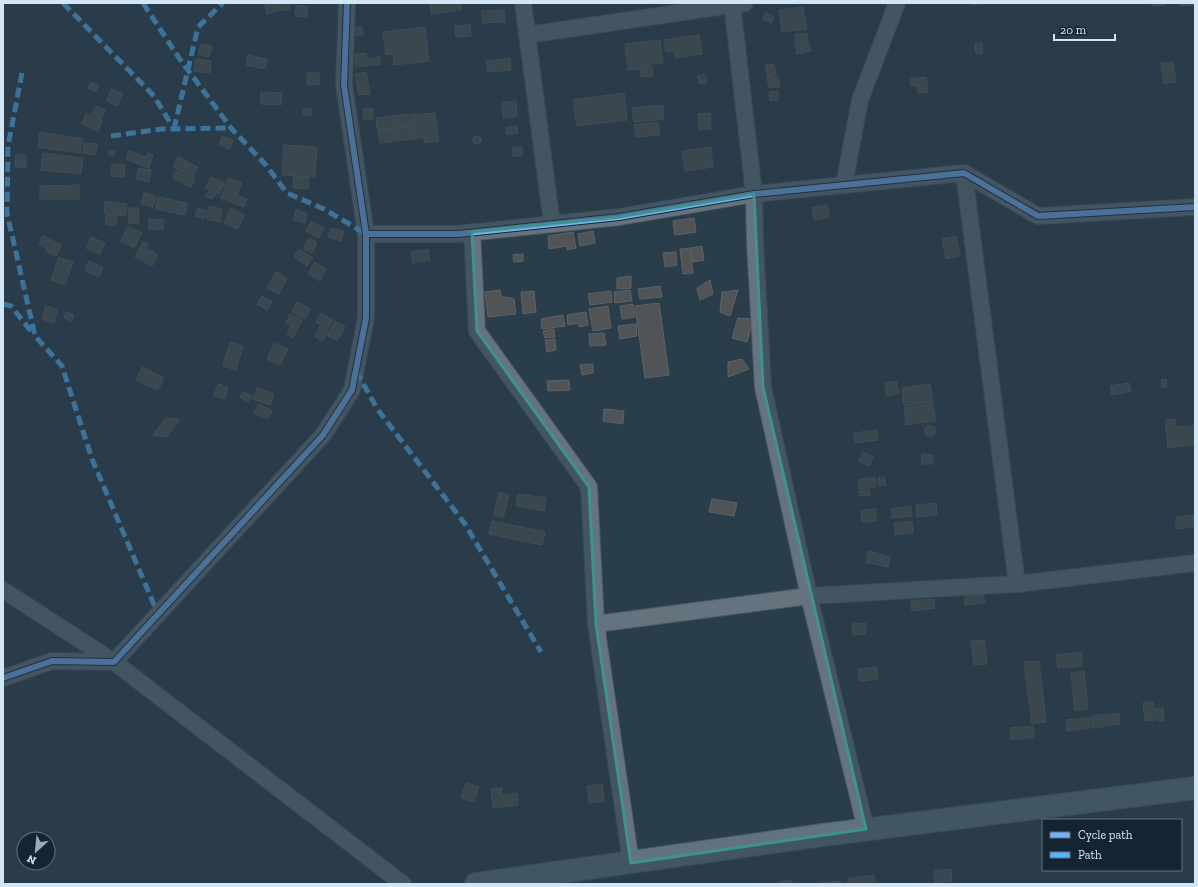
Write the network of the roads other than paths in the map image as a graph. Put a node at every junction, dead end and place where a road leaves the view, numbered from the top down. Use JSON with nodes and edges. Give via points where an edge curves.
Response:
{"nodes":[{"id":1,"x":347,"y":3,"type":"edge"},
{"id":2,"x":523,"y":3,"type":"edge"},
{"id":3,"x":897,"y":3,"type":"edge"},
{"id":4,"x":737,"y":4,"type":"edge"},
{"id":5,"x":527,"y":35,"type":"junction"},
{"id":6,"x":964,"y":173,"type":"junction"},
{"id":7,"x":844,"y":185,"type":"junction"},
{"id":8,"x":754,"y":194,"type":"junction"},
{"id":9,"x":1195,"y":206,"type":"edge"},
{"id":10,"x":552,"y":224,"type":"junction"},
{"id":11,"x":472,"y":232,"type":"junction"},
{"id":12,"x":366,"y":234,"type":"junction"},
{"id":13,"x":1195,"y":563,"type":"edge"},
{"id":14,"x":1017,"y":584,"type":"junction"},
{"id":15,"x":3,"y":590,"type":"edge"},
{"id":16,"x":809,"y":596,"type":"junction"},
{"id":17,"x":596,"y":624,"type":"junction"},
{"id":18,"x":114,"y":662,"type":"junction"},
{"id":19,"x":3,"y":678,"type":"edge"},
{"id":20,"x":1195,"y":788,"type":"edge"},
{"id":21,"x":866,"y":829,"type":"junction"},
{"id":22,"x":631,"y":863,"type":"junction"},
{"id":23,"x":403,"y":884,"type":"edge"},
{"id":24,"x":476,"y":884,"type":"edge"}],
"edges":[{"from":1,"to":12,"type":"street","via":[[344,85]]},
{"from":2,"to":5,"type":"street"},
{"from":3,"to":7,"type":"street","via":[[860,100]]},
{"from":4,"to":5,"type":"street"},
{"from":4,"to":8,"type":"street"},
{"from":5,"to":10,"type":"street"},
{"from":6,"to":7,"type":"street"},
{"from":6,"to":9,"type":"street","via":[[1038,216]]},
{"from":6,"to":14,"type":"street"},
{"from":7,"to":8,"type":"street"},
{"from":8,"to":10,"type":"street","via":[[619,217]]},
{"from":8,"to":16,"type":"street","via":[[763,387]]},
{"from":10,"to":11,"type":"street"},
{"from":11,"to":12,"type":"street"},
{"from":11,"to":17,"type":"street","via":[[477,331],[589,487]]},
{"from":12,"to":18,"type":"street","via":[[366,318],[352,390],[323,436]]},
{"from":13,"to":14,"type":"street"},
{"from":14,"to":16,"type":"street"},
{"from":15,"to":18,"type":"street"},
{"from":16,"to":17,"type":"street"},
{"from":16,"to":21,"type":"street"},
{"from":17,"to":22,"type":"street"},
{"from":18,"to":19,"type":"street","via":[[52,661]]},
{"from":18,"to":23,"type":"street"},
{"from":20,"to":21,"type":"main road"},
{"from":21,"to":22,"type":"main road"},
{"from":22,"to":24,"type":"main road"}]}
